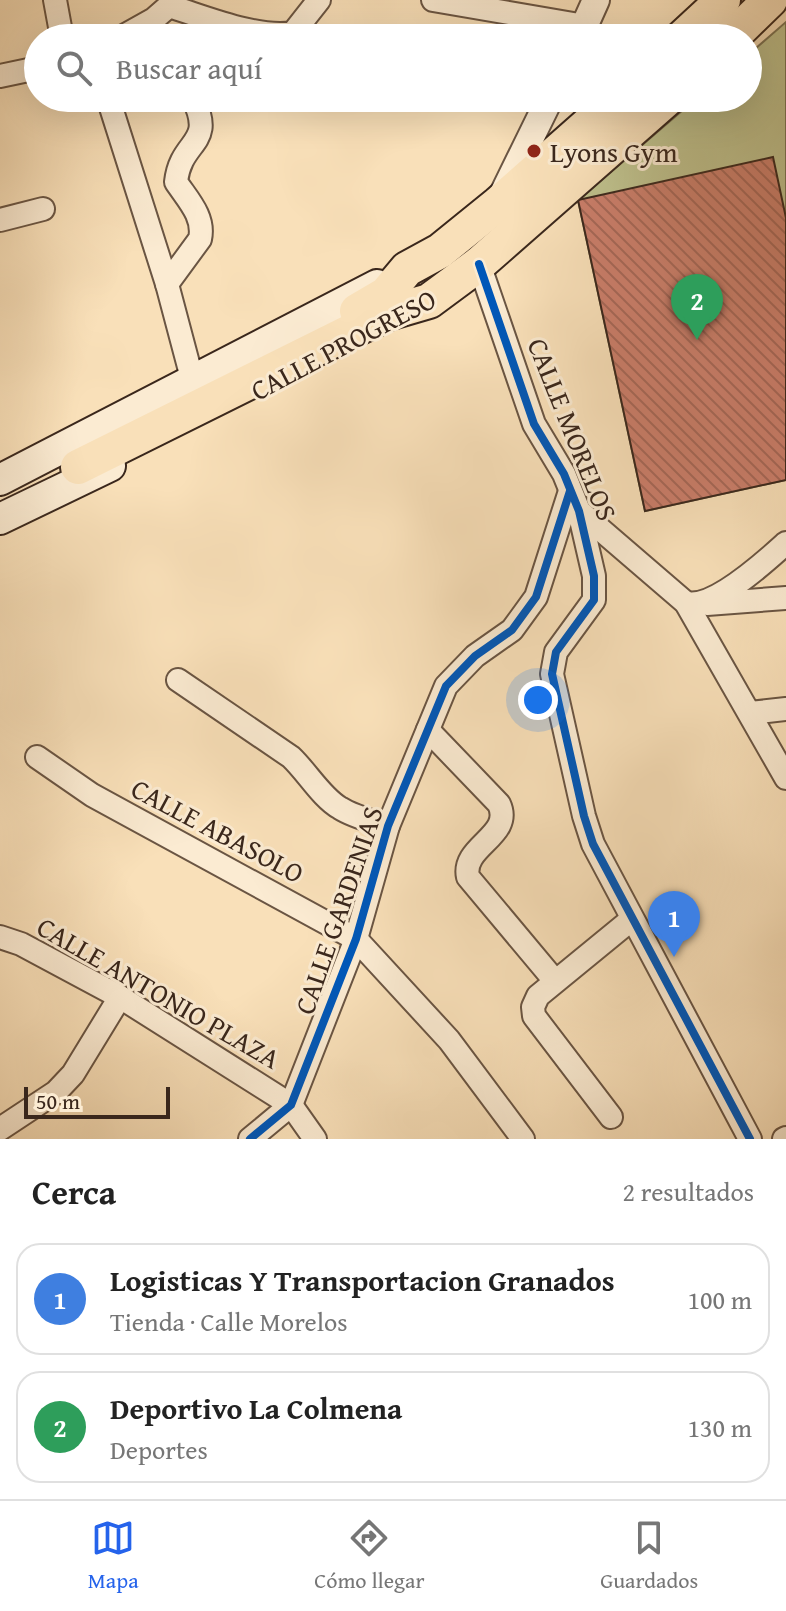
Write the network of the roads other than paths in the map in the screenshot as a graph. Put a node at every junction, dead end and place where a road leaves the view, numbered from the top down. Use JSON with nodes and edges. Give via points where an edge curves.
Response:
{"nodes":[{"id":1,"x":55,"y":0,"type":"edge"},
{"id":2,"x":319,"y":0,"type":"edge"},
{"id":3,"x":433,"y":0,"type":"edge"},
{"id":4,"x":596,"y":0,"type":"edge"},
{"id":5,"x":723,"y":0,"type":"edge"},
{"id":6,"x":770,"y":0,"type":"edge"},
{"id":7,"x":165,"y":16,"type":"edge"},
{"id":8,"x":59,"y":24,"type":"edge"},
{"id":9,"x":230,"y":24,"type":"edge"},
{"id":10,"x":300,"y":24,"type":"edge"},
{"id":11,"x":545,"y":24,"type":"edge"},
{"id":12,"x":586,"y":24,"type":"edge"},
{"id":13,"x":697,"y":24,"type":"edge"},
{"id":14,"x":745,"y":24,"type":"edge"},
{"id":15,"x":24,"y":71,"type":"edge"},
{"id":16,"x":0,"y":76,"type":"edge"},
{"id":17,"x":112,"y":112,"type":"edge"},
{"id":18,"x":200,"y":112,"type":"edge"},
{"id":19,"x":543,"y":112,"type":"edge"},
{"id":20,"x":602,"y":112,"type":"edge"},
{"id":21,"x":652,"y":112,"type":"edge"},
{"id":22,"x":498,"y":204,"type":"junction"},
{"id":23,"x":43,"y":209,"type":"dead end"},
{"id":24,"x":0,"y":220,"type":"edge"},
{"id":25,"x":479,"y":264,"type":"junction"},
{"id":26,"x":407,"y":269,"type":"junction"},
{"id":27,"x":167,"y":284,"type":"junction"},
{"id":28,"x":193,"y":382,"type":"junction"},
{"id":29,"x":74,"y":470,"type":"junction"},
{"id":30,"x":8,"y":471,"type":"edge"},
{"id":31,"x":570,"y":491,"type":"junction"},
{"id":32,"x":579,"y":511,"type":"junction"},
{"id":33,"x":10,"y":514,"type":"edge"},
{"id":34,"x":786,"y":543,"type":"edge"},
{"id":35,"x":786,"y":598,"type":"edge"},
{"id":36,"x":694,"y":604,"type":"junction"},
{"id":37,"x":178,"y":680,"type":"dead end"},
{"id":38,"x":786,"y":709,"type":"edge"},
{"id":39,"x":750,"y":713,"type":"junction"},
{"id":40,"x":428,"y":730,"type":"junction"},
{"id":41,"x":37,"y":757,"type":"dead end"},
{"id":42,"x":786,"y":778,"type":"edge"},
{"id":43,"x":388,"y":826,"type":"junction"},
{"id":44,"x":632,"y":919,"type":"junction"},
{"id":45,"x":0,"y":937,"type":"edge"},
{"id":46,"x":356,"y":939,"type":"junction"},
{"id":47,"x":555,"y":981,"type":"junction"},
{"id":48,"x":120,"y":997,"type":"junction"},
{"id":49,"x":291,"y":1105,"type":"junction"},
{"id":50,"x":611,"y":1117,"type":"dead end"},
{"id":51,"x":0,"y":1129,"type":"edge"},
{"id":52,"x":250,"y":1139,"type":"edge"},
{"id":53,"x":315,"y":1139,"type":"edge"},
{"id":54,"x":523,"y":1139,"type":"edge"},
{"id":55,"x":750,"y":1139,"type":"edge"}],
"edges":[{"from":1,"to":8,"type":"street"},
{"from":2,"to":10,"type":"street"},
{"from":3,"to":11,"type":"street"},
{"from":4,"to":12,"type":"street"},
{"from":5,"to":13,"type":"main road"},
{"from":6,"to":14,"type":"main road"},
{"from":7,"to":9,"type":"street"},
{"from":15,"to":16,"type":"street"},
{"from":17,"to":27,"type":"street"},
{"from":18,"to":27,"type":"street","via":[[200,134],[180,161],[176,182],[202,230]]},
{"from":19,"to":22,"type":"street"},
{"from":20,"to":22,"type":"main road","name":"CALLE PROGRESO"},
{"from":21,"to":25,"type":"main road","name":"CALLE PROGRESO"},
{"from":22,"to":26,"type":"main road","name":"CALLE PROGRESO","via":[[440,251]]},
{"from":23,"to":24,"type":"street"},
{"from":25,"to":29,"type":"main road","name":"CALLE PROGRESO","via":[[429,301],[388,313]]},
{"from":25,"to":31,"type":"street","name":"CALLE MORELOS","via":[[534,424]]},
{"from":26,"to":28,"type":"main road","name":"CALLE PROGRESO"},
{"from":26,"to":29,"type":"main road","via":[[386,294]]},
{"from":27,"to":28,"type":"street"},
{"from":28,"to":30,"type":"main road","name":"CALLE PROGRESO"},
{"from":29,"to":30,"type":"main road"},
{"from":29,"to":33,"type":"main road"},
{"from":30,"to":33,"type":"main road"},
{"from":31,"to":32,"type":"street","name":"CALLE MORELOS"},
{"from":31,"to":40,"type":"street","name":"CALLE GARDENIAS","via":[[536,597],[512,630],[475,656],[446,686]]},
{"from":32,"to":36,"type":"street"},
{"from":32,"to":44,"type":"street","name":"CALLE MORELOS","via":[[594,600],[556,652],[552,674],[593,844]]},
{"from":34,"to":36,"type":"street","via":[[743,578]]},
{"from":35,"to":36,"type":"street"},
{"from":36,"to":39,"type":"street"},
{"from":37,"to":43,"type":"street","via":[[291,757],[337,807]]},
{"from":38,"to":39,"type":"street"},
{"from":39,"to":42,"type":"street"},
{"from":40,"to":43,"type":"street","name":"CALLE GARDENIAS"},
{"from":40,"to":47,"type":"street","via":[[502,811],[501,825],[468,861],[468,877]]},
{"from":41,"to":46,"type":"street","name":"CALLE ABASOLO","via":[[92,795]]},
{"from":43,"to":46,"type":"street","name":"CALLE GARDENIAS"},
{"from":44,"to":47,"type":"street"},
{"from":44,"to":55,"type":"street","name":"CALLE MORELOS"},
{"from":45,"to":48,"type":"street","name":"CALLE ANTONIO PLAZA"},
{"from":46,"to":49,"type":"street","name":"CALLE GARDENIAS"},
{"from":46,"to":54,"type":"street","name":"CALLE ABASOLO","via":[[449,1040]]},
{"from":47,"to":50,"type":"street","via":[[536,1001],[534,1016]]},
{"from":48,"to":49,"type":"street","name":"CALLE ANTONIO PLAZA"},
{"from":48,"to":51,"type":"street","via":[[73,1074],[56,1092]]},
{"from":49,"to":52,"type":"street"},
{"from":49,"to":53,"type":"street","name":"CALLE ANTONIO PLAZA"}]}
